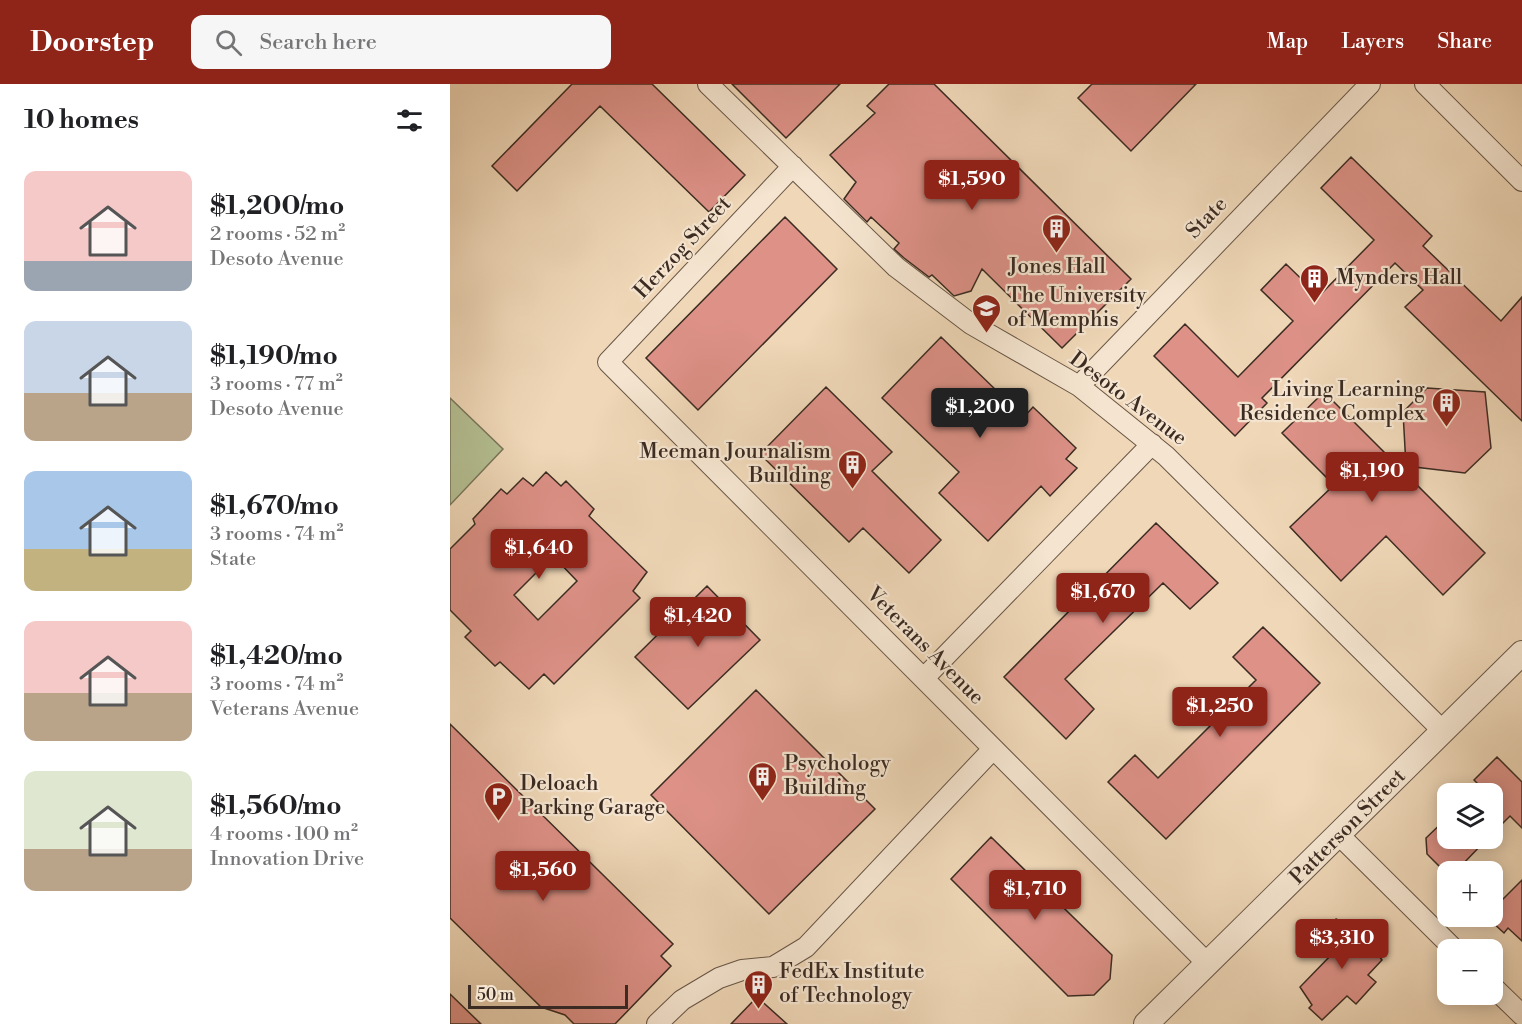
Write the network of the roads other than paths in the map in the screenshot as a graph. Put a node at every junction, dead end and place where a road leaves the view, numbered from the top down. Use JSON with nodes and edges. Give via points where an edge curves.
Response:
{"nodes":[{"id":1,"x":708,"y":84,"type":"edge"},
{"id":2,"x":1370,"y":84,"type":"edge"},
{"id":3,"x":1425,"y":84,"type":"edge"},
{"id":4,"x":793,"y":166,"type":"junction"},
{"id":5,"x":1522,"y":181,"type":"edge"},
{"id":6,"x":608,"y":362,"type":"joint"},
{"id":7,"x":1078,"y":386,"type":"junction"},
{"id":8,"x":1152,"y":444,"type":"junction"},
{"id":9,"x":1522,"y":653,"type":"edge"},
{"id":10,"x":924,"y":678,"type":"junction"},
{"id":11,"x":1444,"y":732,"type":"junction"},
{"id":12,"x":993,"y":749,"type":"junction"},
{"id":13,"x":1340,"y":835,"type":"junction"},
{"id":14,"x":1444,"y":939,"type":"edge"},
{"id":15,"x":1208,"y":964,"type":"junction"},
{"id":16,"x":1503,"y":997,"type":"edge"},
{"id":17,"x":1522,"y":1015,"type":"edge"},
{"id":18,"x":657,"y":1024,"type":"edge"},
{"id":19,"x":1146,"y":1024,"type":"edge"}],
"edges":[{"from":1,"to":4,"type":"street","name":"Desoto Avenue"},
{"from":2,"to":7,"type":"street","name":"State"},
{"from":3,"to":5,"type":"street"},
{"from":4,"to":6,"type":"street","name":"Herzog Street"},
{"from":4,"to":7,"type":"street","name":"Desoto Avenue","via":[[897,267],[971,324]]},
{"from":6,"to":10,"type":"street","name":"Veterans Avenue"},
{"from":7,"to":8,"type":"street","name":"Desoto Avenue"},
{"from":8,"to":10,"type":"street"},
{"from":8,"to":11,"type":"street","name":"Desoto Avenue"},
{"from":9,"to":11,"type":"street","name":"Patterson Street"},
{"from":10,"to":12,"type":"street","name":"Veterans Avenue"},
{"from":11,"to":13,"type":"street","name":"Patterson Street"},
{"from":12,"to":15,"type":"street","name":"Veterans Avenue"},
{"from":12,"to":18,"type":"street","via":[[806,947],[773,967],[742,970],[718,978],[682,1000]]},
{"from":13,"to":14,"type":"street"},
{"from":13,"to":15,"type":"street","name":"Patterson Street"},
{"from":15,"to":19,"type":"street","name":"Patterson Street"},
{"from":16,"to":17,"type":"street"}]}
